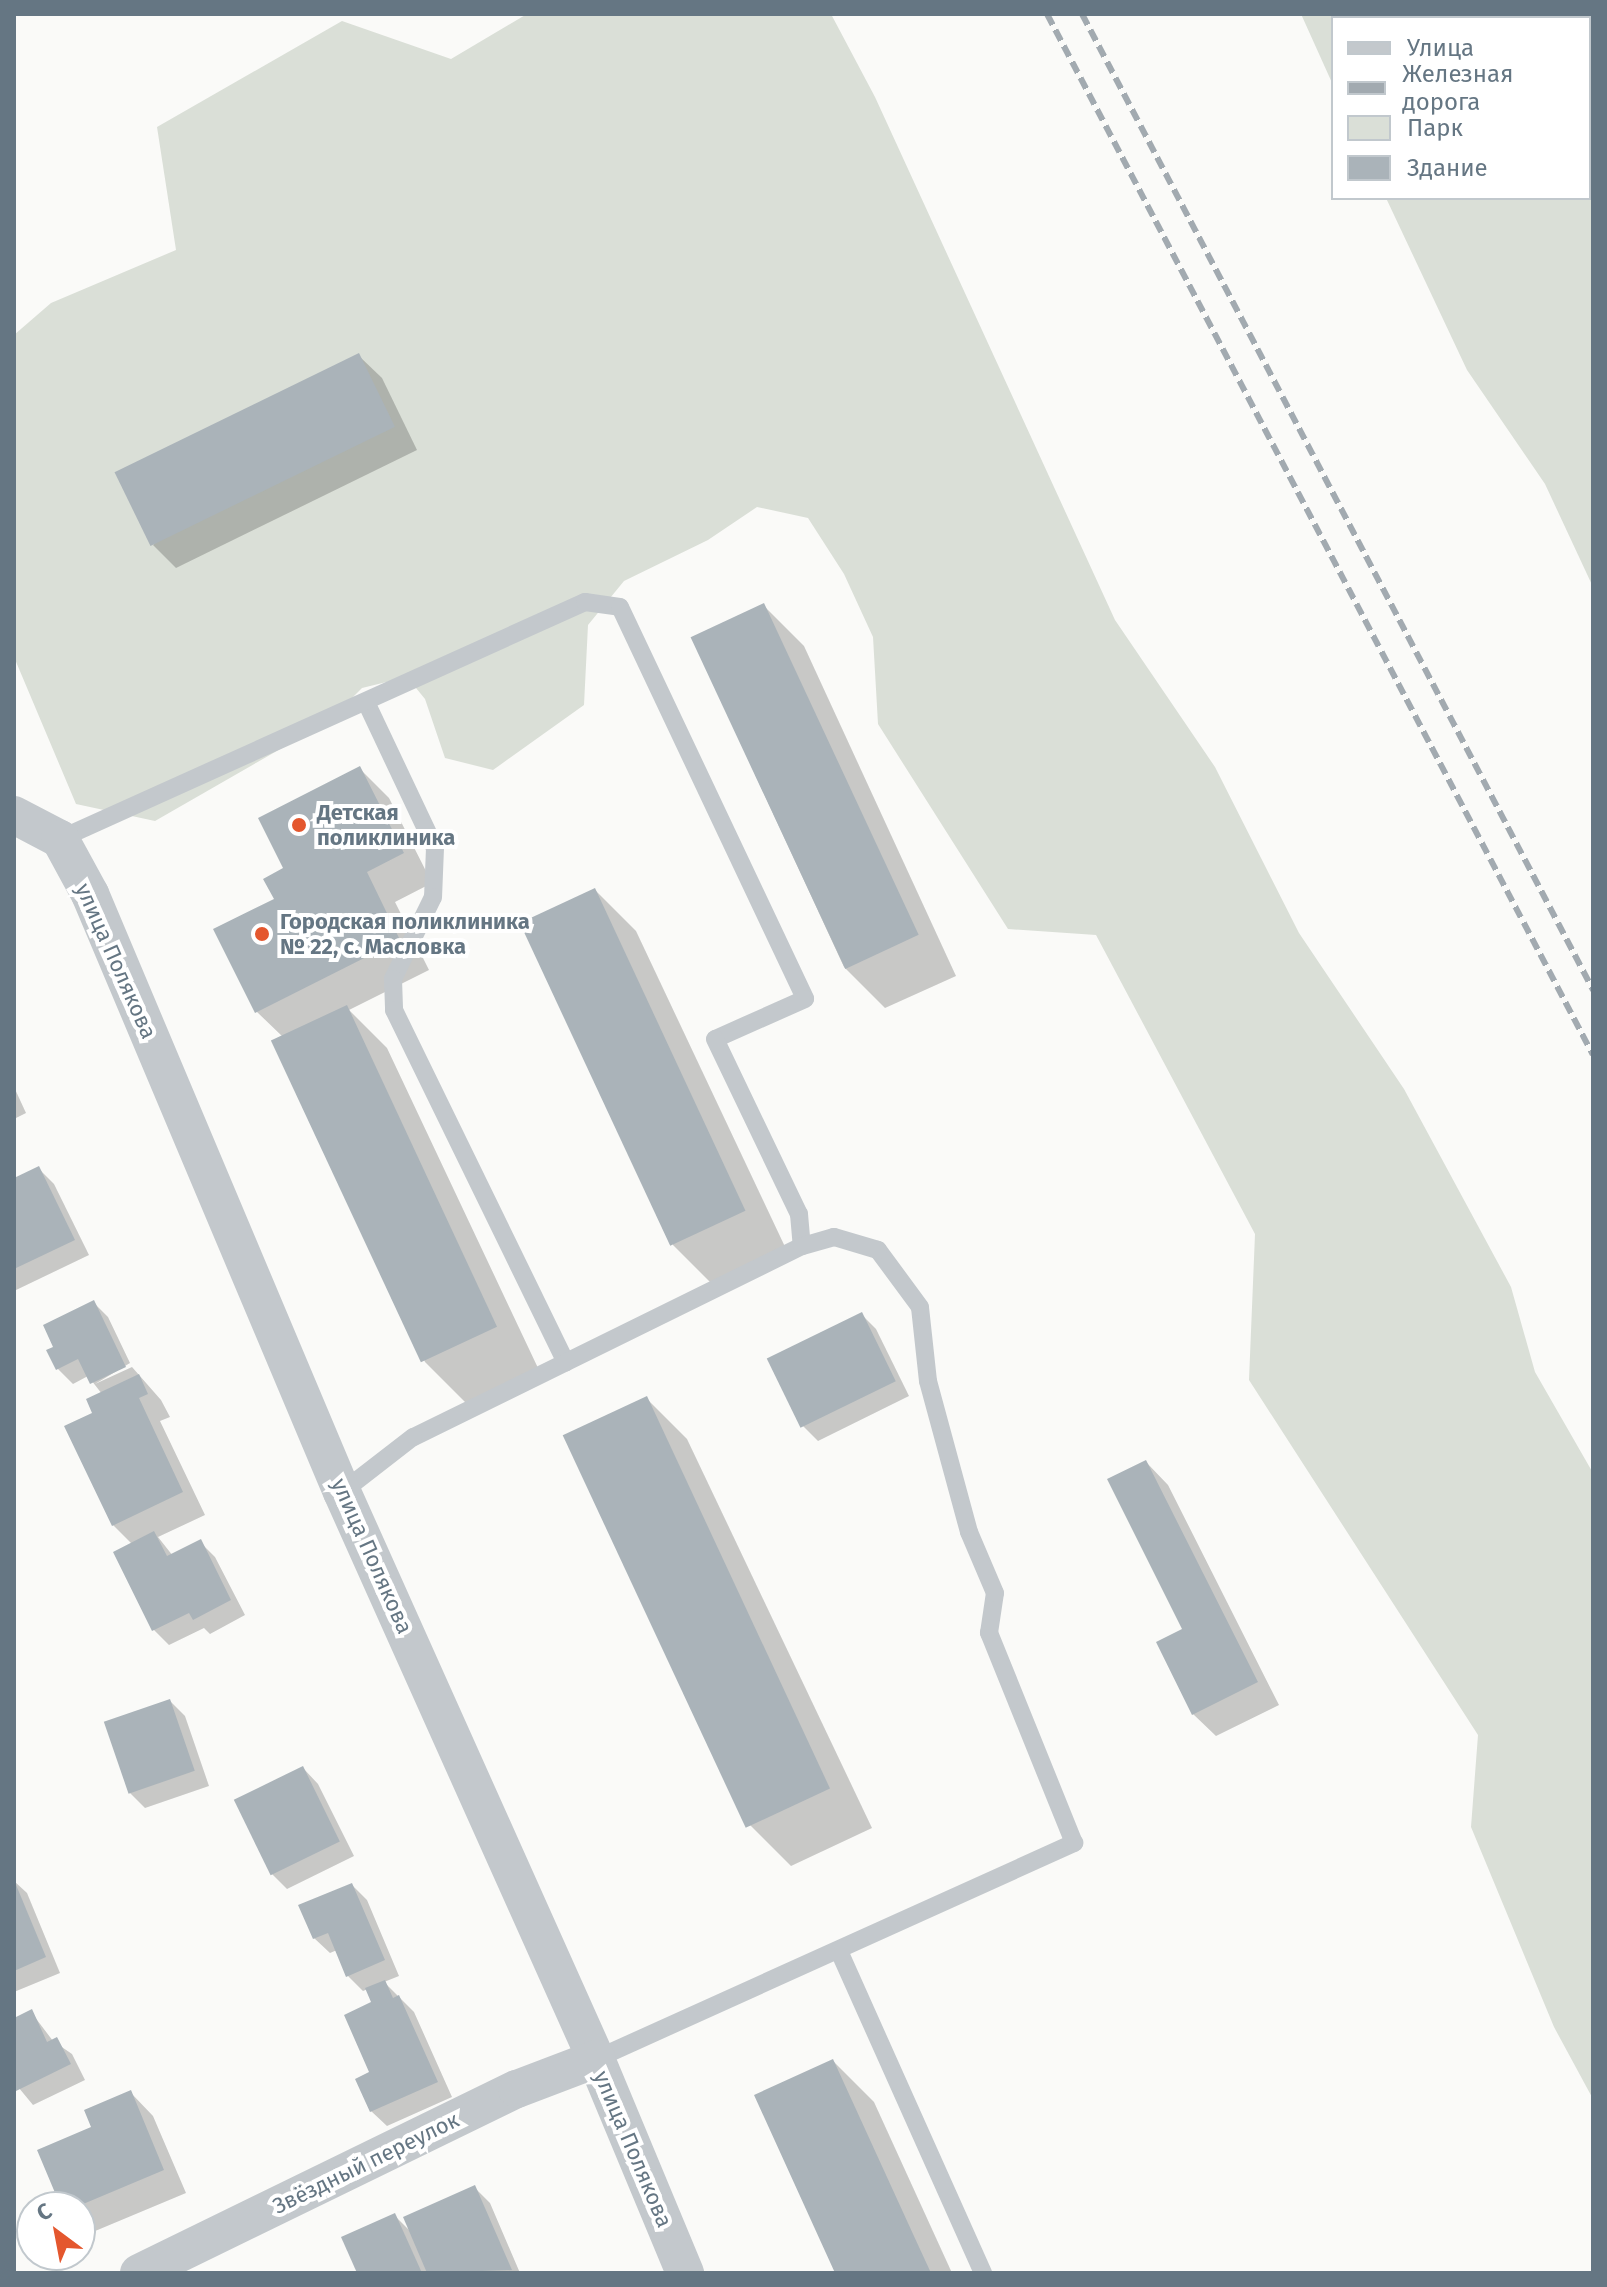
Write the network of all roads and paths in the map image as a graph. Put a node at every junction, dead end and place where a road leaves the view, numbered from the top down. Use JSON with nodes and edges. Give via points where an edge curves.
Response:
{"nodes":[{"id":1,"x":366,"y":702,"type":"junction"},
{"id":2,"x":14,"y":815,"type":"edge"},
{"id":3,"x":60,"y":839,"type":"junction"},
{"id":4,"x":802,"y":1246,"type":"junction"},
{"id":5,"x":566,"y":1362,"type":"junction"},
{"id":6,"x":342,"y":1492,"type":"junction"},
{"id":7,"x":839,"y":1951,"type":"junction"},
{"id":8,"x":596,"y":2059,"type":"junction"},
{"id":9,"x":139,"y":2273,"type":"edge"},
{"id":10,"x":685,"y":2273,"type":"edge"},
{"id":11,"x":983,"y":2273,"type":"edge"}],
"edges":[{"from":1,"to":3,"type":"lane"},
{"from":1,"to":4,"type":"lane","via":[[585,602],[620,607],[805,999],[715,1039],[799,1214]]},
{"from":1,"to":5,"type":"lane","via":[[435,848],[433,897],[393,979],[394,1010]]},
{"from":2,"to":3,"type":"street"},
{"from":3,"to":6,"type":"street","name":"улица Полякова","via":[[90,894]]},
{"from":4,"to":5,"type":"lane"},
{"from":4,"to":7,"type":"lane","via":[[834,1237],[878,1250],[920,1307],[928,1381],[969,1532],[995,1593],[989,1633],[1074,1843]]},
{"from":5,"to":6,"type":"lane","via":[[413,1437]]},
{"from":6,"to":8,"type":"street","name":"улица Полякова"},
{"from":7,"to":8,"type":"lane"},
{"from":7,"to":11,"type":"lane"},
{"from":8,"to":9,"type":"street","name":"Звёздный переулок","via":[[517,2089]]},
{"from":8,"to":10,"type":"street","name":"улица Полякова"}]}
